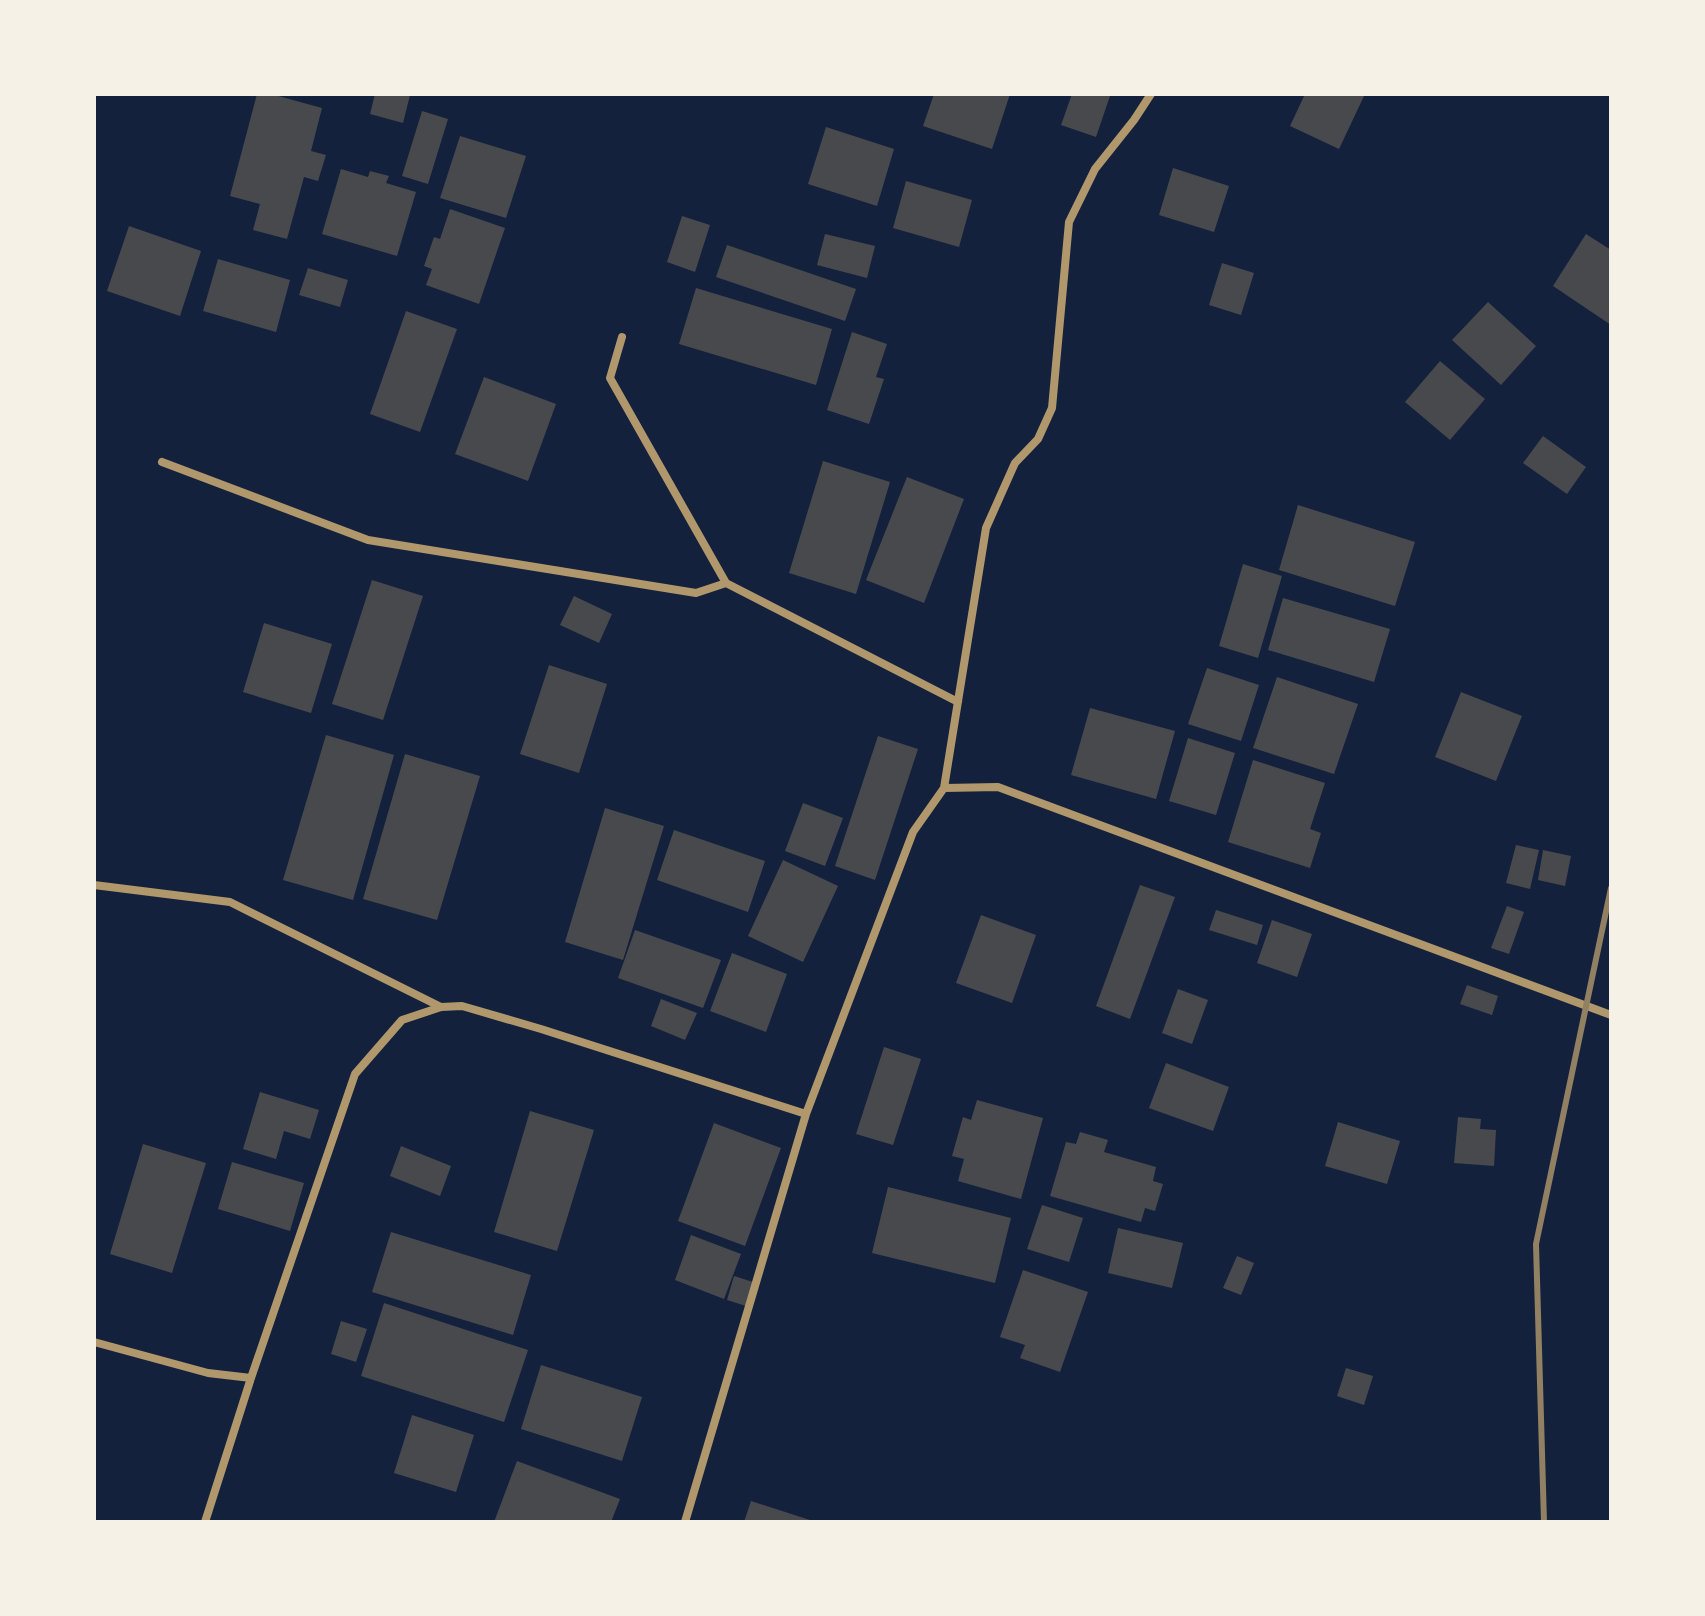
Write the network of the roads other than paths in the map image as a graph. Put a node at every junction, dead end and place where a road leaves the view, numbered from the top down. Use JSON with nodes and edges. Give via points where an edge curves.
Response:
{"nodes":[{"id":1,"x":1151,"y":94,"type":"edge"},
{"id":2,"x":622,"y":337,"type":"dead end"},
{"id":3,"x":162,"y":462,"type":"dead end"},
{"id":4,"x":726,"y":583,"type":"junction"},
{"id":5,"x":958,"y":702,"type":"junction"},
{"id":6,"x":944,"y":788,"type":"junction"},
{"id":7,"x":94,"y":885,"type":"edge"},
{"id":8,"x":441,"y":1007,"type":"junction"},
{"id":9,"x":1610,"y":1014,"type":"edge"},
{"id":10,"x":806,"y":1114,"type":"junction"},
{"id":11,"x":94,"y":1342,"type":"edge"},
{"id":12,"x":251,"y":1378,"type":"junction"},
{"id":13,"x":205,"y":1522,"type":"edge"},
{"id":14,"x":685,"y":1522,"type":"edge"}],
"edges":[{"from":1,"to":5,"type":"street","via":[[1095,169],[1069,222],[1052,408],[1038,439],[1015,463],[986,528]]},
{"from":2,"to":4,"type":"street","via":[[610,378]]},
{"from":3,"to":4,"type":"street","via":[[368,540],[696,593]]},
{"from":4,"to":5,"type":"street"},
{"from":5,"to":6,"type":"street"},
{"from":6,"to":9,"type":"street","via":[[998,787]]},
{"from":6,"to":10,"type":"street","via":[[913,832]]},
{"from":7,"to":8,"type":"street","via":[[230,902]]},
{"from":8,"to":10,"type":"street","via":[[462,1006],[541,1029]]},
{"from":8,"to":12,"type":"street","via":[[402,1020],[355,1074]]},
{"from":10,"to":14,"type":"street"},
{"from":11,"to":12,"type":"street","via":[[208,1373]]},
{"from":12,"to":13,"type":"street"}]}
